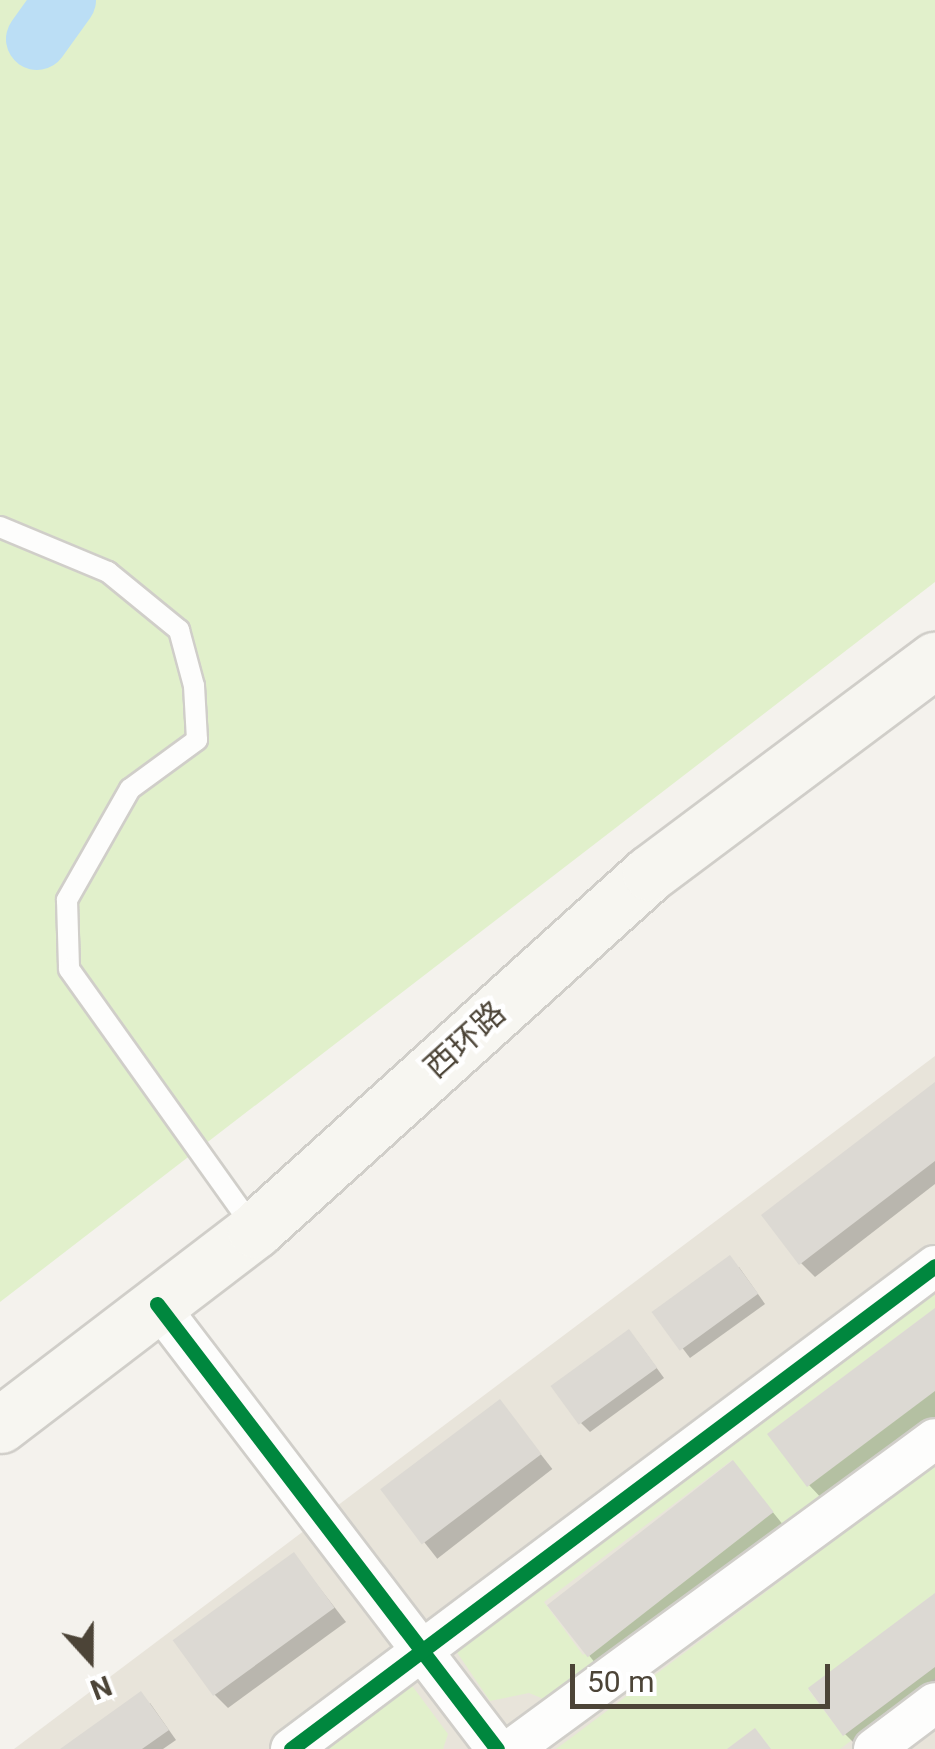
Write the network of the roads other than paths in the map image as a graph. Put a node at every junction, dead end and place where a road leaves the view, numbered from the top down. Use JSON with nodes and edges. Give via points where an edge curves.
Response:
{"nodes":[{"id":1,"x":0,"y":527,"type":"edge"},
{"id":2,"x":935,"y":660,"type":"edge"},
{"id":3,"x":255,"y":1230,"type":"junction"},
{"id":4,"x":935,"y":1266,"type":"edge"},
{"id":5,"x":157,"y":1304,"type":"junction"},
{"id":6,"x":0,"y":1425,"type":"edge"},
{"id":7,"x":935,"y":1439,"type":"edge"},
{"id":8,"x":422,"y":1651,"type":"junction"},
{"id":9,"x":935,"y":1703,"type":"edge"},
{"id":10,"x":291,"y":1749,"type":"edge"},
{"id":11,"x":497,"y":1749,"type":"edge"},
{"id":12,"x":512,"y":1749,"type":"edge"},
{"id":13,"x":874,"y":1749,"type":"edge"}],
"edges":[{"from":1,"to":3,"type":"lane","via":[[108,572],[178,630],[194,686],[197,740],[130,789],[68,900],[69,970]]},
{"from":2,"to":3,"type":"main road","name":"西环路","via":[[650,873]]},
{"from":3,"to":5,"type":"main road","name":"西环路"},
{"from":4,"to":8,"type":"street"},
{"from":5,"to":6,"type":"main road","name":"西环路"},
{"from":5,"to":8,"type":"street"},
{"from":7,"to":12,"type":"street"},
{"from":8,"to":10,"type":"street"},
{"from":8,"to":11,"type":"street"},
{"from":9,"to":13,"type":"street"}]}
